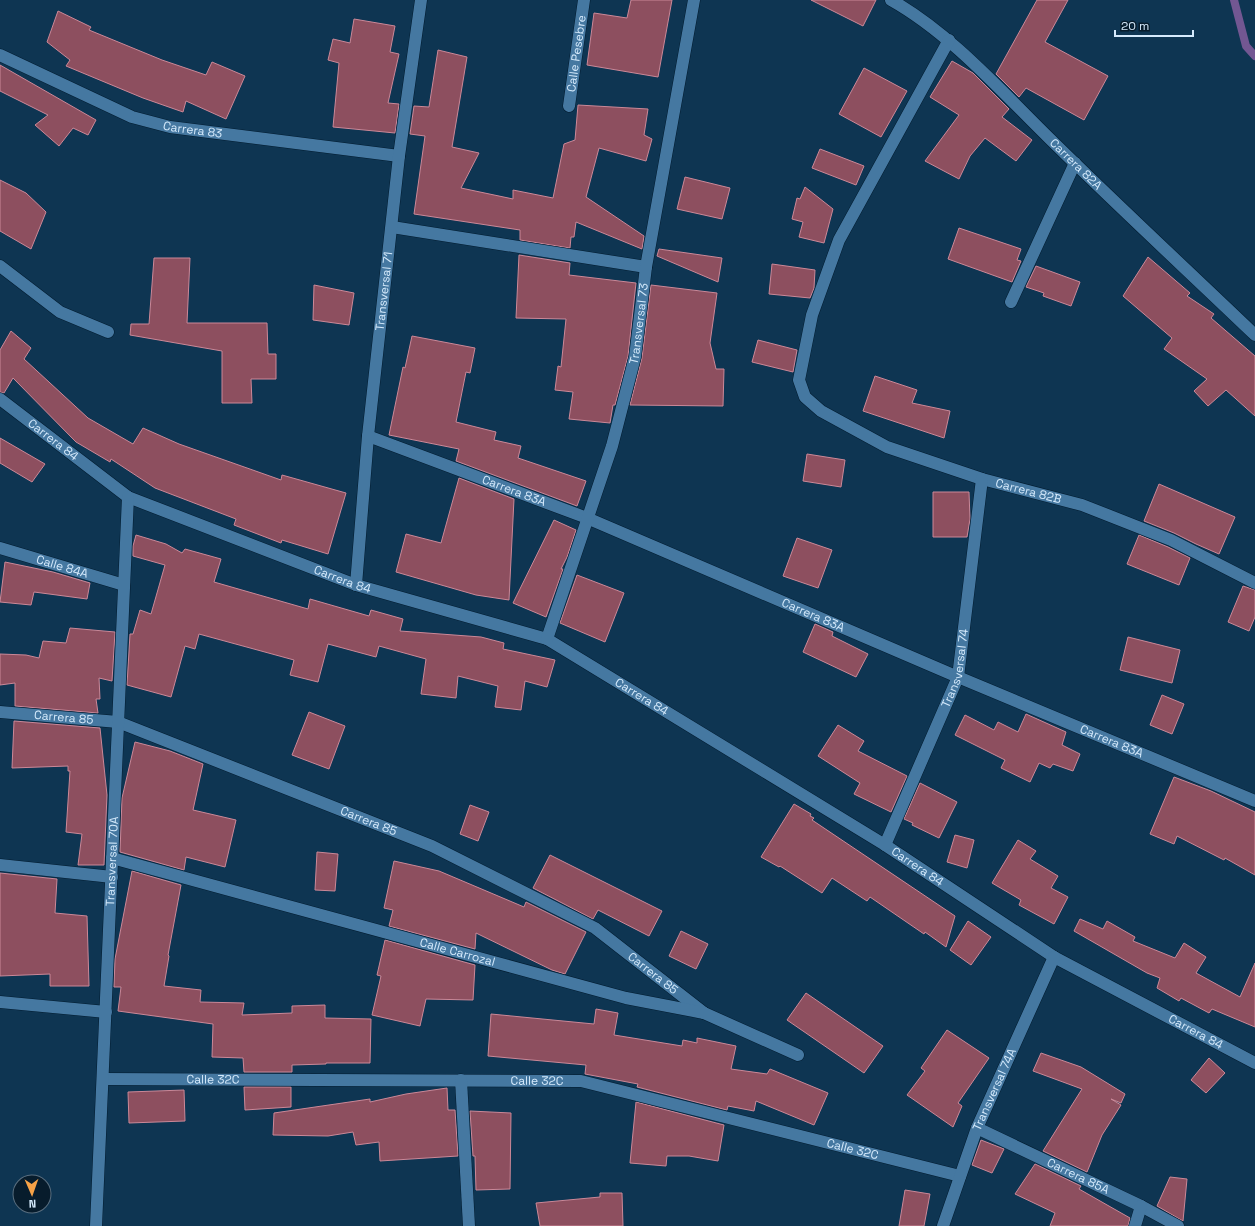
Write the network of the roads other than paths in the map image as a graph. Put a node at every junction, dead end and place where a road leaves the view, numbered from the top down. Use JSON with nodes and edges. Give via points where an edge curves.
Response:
{"nodes":[{"id":1,"x":421,"y":0,"type":"edge"},
{"id":2,"x":584,"y":0,"type":"edge"},
{"id":3,"x":694,"y":0,"type":"edge"},
{"id":4,"x":891,"y":0,"type":"edge"},
{"id":5,"x":949,"y":40,"type":"junction"},
{"id":6,"x":0,"y":55,"type":"edge"},
{"id":7,"x":569,"y":106,"type":"dead end"},
{"id":8,"x":399,"y":156,"type":"junction"},
{"id":9,"x":1075,"y":163,"type":"junction"},
{"id":10,"x":392,"y":227,"type":"junction"},
{"id":11,"x":0,"y":266,"type":"edge"},
{"id":12,"x":646,"y":267,"type":"junction"},
{"id":13,"x":1012,"y":302,"type":"dead end"},
{"id":14,"x":108,"y":332,"type":"dead end"},
{"id":15,"x":1255,"y":335,"type":"edge"},
{"id":16,"x":0,"y":399,"type":"edge"},
{"id":17,"x":368,"y":436,"type":"junction"},
{"id":18,"x":982,"y":479,"type":"junction"},
{"id":19,"x":128,"y":497,"type":"junction"},
{"id":20,"x":587,"y":518,"type":"junction"},
{"id":21,"x":0,"y":548,"type":"edge"},
{"id":22,"x":1255,"y":583,"type":"edge"},
{"id":23,"x":356,"y":585,"type":"junction"},
{"id":24,"x":124,"y":586,"type":"junction"},
{"id":25,"x":548,"y":639,"type":"junction"},
{"id":26,"x":958,"y":677,"type":"junction"},
{"id":27,"x":0,"y":712,"type":"edge"},
{"id":28,"x":118,"y":722,"type":"junction"},
{"id":29,"x":1255,"y":801,"type":"edge"},
{"id":30,"x":885,"y":845,"type":"junction"},
{"id":31,"x":112,"y":858,"type":"junction"},
{"id":32,"x":0,"y":865,"type":"edge"},
{"id":33,"x":112,"y":877,"type":"junction"},
{"id":34,"x":1054,"y":957,"type":"junction"},
{"id":35,"x":0,"y":1002,"type":"edge"},
{"id":36,"x":106,"y":1012,"type":"junction"},
{"id":37,"x":704,"y":1013,"type":"junction"},
{"id":38,"x":798,"y":1055,"type":"dead end"},
{"id":39,"x":1255,"y":1063,"type":"edge"},
{"id":40,"x":103,"y":1079,"type":"junction"},
{"id":41,"x":461,"y":1080,"type":"junction"},
{"id":42,"x":977,"y":1128,"type":"junction"},
{"id":43,"x":960,"y":1176,"type":"junction"},
{"id":44,"x":1141,"y":1206,"type":"junction"},
{"id":45,"x":96,"y":1226,"type":"edge"},
{"id":46,"x":469,"y":1226,"type":"edge"},
{"id":47,"x":943,"y":1226,"type":"edge"},
{"id":48,"x":1135,"y":1226,"type":"edge"},
{"id":49,"x":1178,"y":1226,"type":"edge"}],
"edges":[{"from":1,"to":8,"type":"street","name":"Transversal 71"},
{"from":2,"to":7,"type":"street","name":"Calle Pesebre"},
{"from":3,"to":12,"type":"street","name":"Transversal 73"},
{"from":4,"to":5,"type":"street","name":"Carrera 82A"},
{"from":5,"to":9,"type":"street","name":"Carrera 82A"},
{"from":5,"to":18,"type":"street","name":"Carrera 82B","via":[[839,240],[812,315],[799,380],[805,397],[821,411],[887,447]]},
{"from":6,"to":8,"type":"street","name":"Carrera 83","via":[[132,117],[170,127]]},
{"from":8,"to":10,"type":"street","name":"Transversal 71"},
{"from":9,"to":13,"type":"street"},
{"from":9,"to":15,"type":"street","name":"Carrera 82A"},
{"from":10,"to":12,"type":"street"},
{"from":10,"to":17,"type":"street","name":"Transversal 71"},
{"from":11,"to":14,"type":"street","via":[[60,312]]},
{"from":12,"to":20,"type":"street","name":"Transversal 73","via":[[635,357],[612,446]]},
{"from":16,"to":19,"type":"street","name":"Carrera 84"},
{"from":17,"to":20,"type":"street","name":"Carrera 83A"},
{"from":17,"to":23,"type":"street","name":"Transversal 71"},
{"from":18,"to":22,"type":"street","name":"Carrera 82B","via":[[1082,505],[1171,540]]},
{"from":18,"to":26,"type":"street","name":"Transversal 74"},
{"from":19,"to":23,"type":"street","name":"Carrera 84"},
{"from":19,"to":24,"type":"street","name":"Transversal 70A"},
{"from":20,"to":25,"type":"street","name":"Transversal 73"},
{"from":20,"to":26,"type":"street","name":"Carrera 83A"},
{"from":21,"to":24,"type":"street","name":"Calle 84A"},
{"from":23,"to":25,"type":"street","name":"Carrera 84"},
{"from":24,"to":28,"type":"street","name":"Transversal 70A"},
{"from":25,"to":30,"type":"street","name":"Carrera 84"},
{"from":26,"to":29,"type":"street","name":"Carrera 83A"},
{"from":26,"to":30,"type":"street","name":"Transversal 74"},
{"from":27,"to":28,"type":"street","name":"Carrera 85"},
{"from":28,"to":31,"type":"street","name":"Transversal 70A"},
{"from":28,"to":37,"type":"street","name":"Carrera 85","via":[[432,846],[595,928]]},
{"from":30,"to":34,"type":"street","name":"Carrera 84"},
{"from":31,"to":33,"type":"street","name":"Transversal 70A"},
{"from":31,"to":37,"type":"street","name":"Calle Carrozal","via":[[626,998]]},
{"from":32,"to":33,"type":"street"},
{"from":33,"to":36,"type":"street","name":"Transversal 70A"},
{"from":34,"to":39,"type":"street","name":"Carrera 84"},
{"from":34,"to":42,"type":"street","name":"Transversal 74A"},
{"from":35,"to":36,"type":"street"},
{"from":36,"to":40,"type":"street","name":"Transversal 70A"},
{"from":37,"to":38,"type":"street","name":"Calle Carrozal"},
{"from":40,"to":41,"type":"street","name":"Calle 32C"},
{"from":40,"to":45,"type":"street","name":"Transversal 70A"},
{"from":41,"to":43,"type":"street","name":"Calle 32C","via":[[581,1081]]},
{"from":41,"to":46,"type":"street"},
{"from":42,"to":43,"type":"street","name":"Transversal 74A"},
{"from":42,"to":44,"type":"street","name":"Carrera 85A"},
{"from":43,"to":47,"type":"street","name":"Transversal 74A"},
{"from":44,"to":48,"type":"street"},
{"from":44,"to":49,"type":"street","name":"Carrera 85A"}]}
